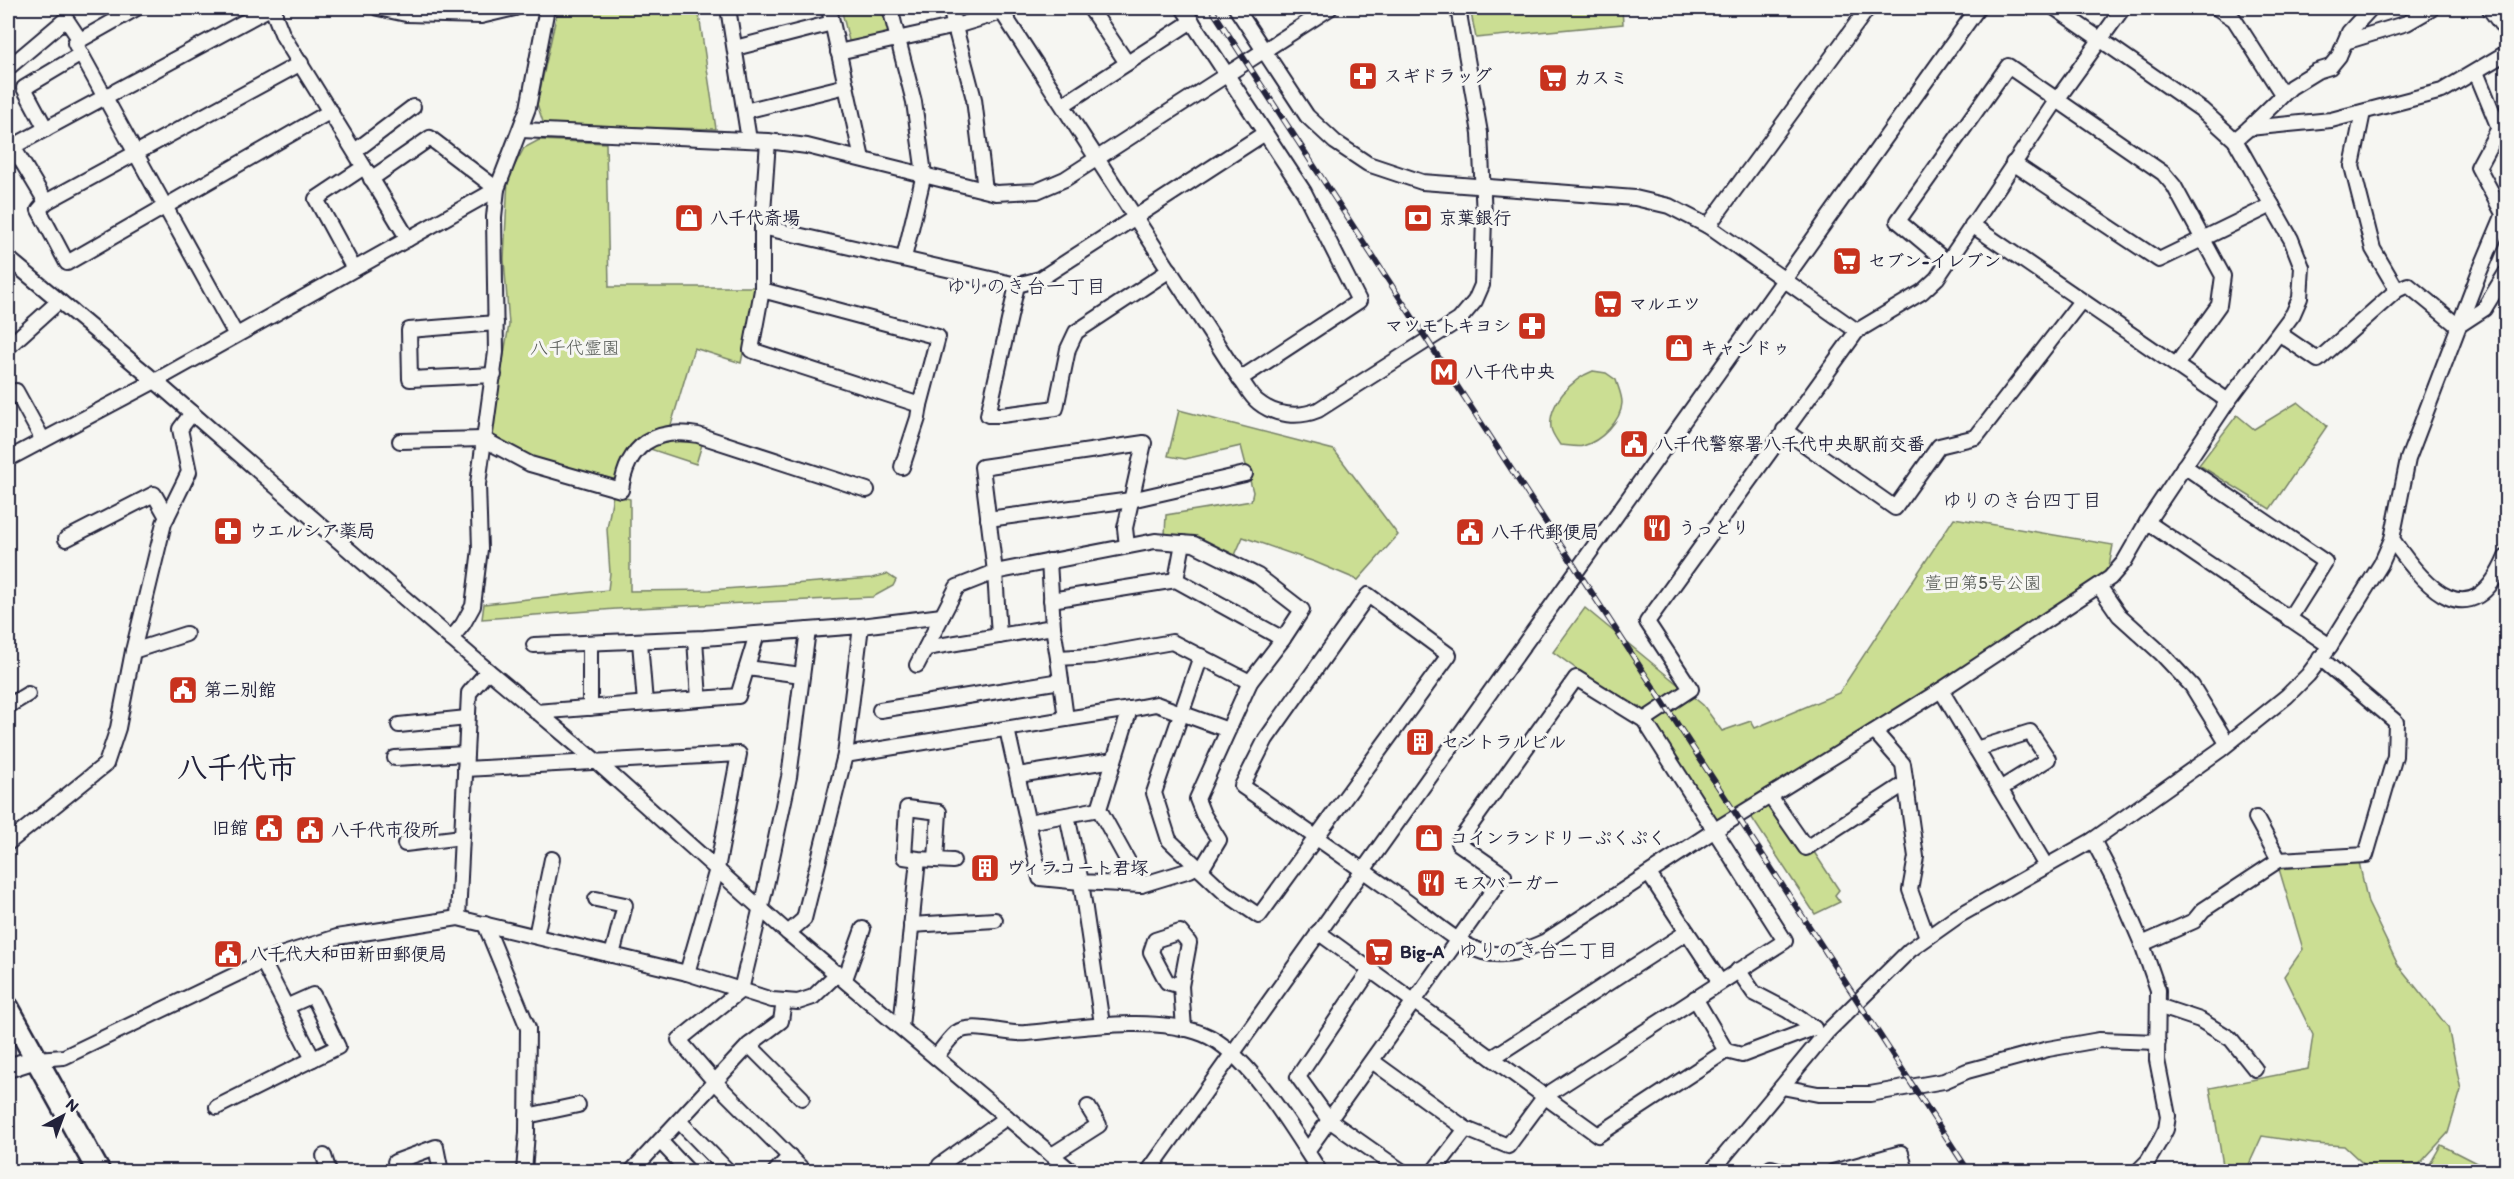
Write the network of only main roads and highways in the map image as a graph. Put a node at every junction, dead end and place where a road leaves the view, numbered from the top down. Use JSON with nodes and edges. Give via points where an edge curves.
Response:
{"nodes":[{"id":1,"x":8,"y":1008,"type":"edge"},
{"id":2,"x":36,"y":1059,"type":"junction"},
{"id":3,"x":8,"y":1068,"type":"edge"},
{"id":4,"x":99,"y":1172,"type":"edge"}],
"edges":[{"from":1,"to":2,"type":"highway"},
{"from":2,"to":3,"type":"main road"},
{"from":2,"to":4,"type":"highway"}]}
